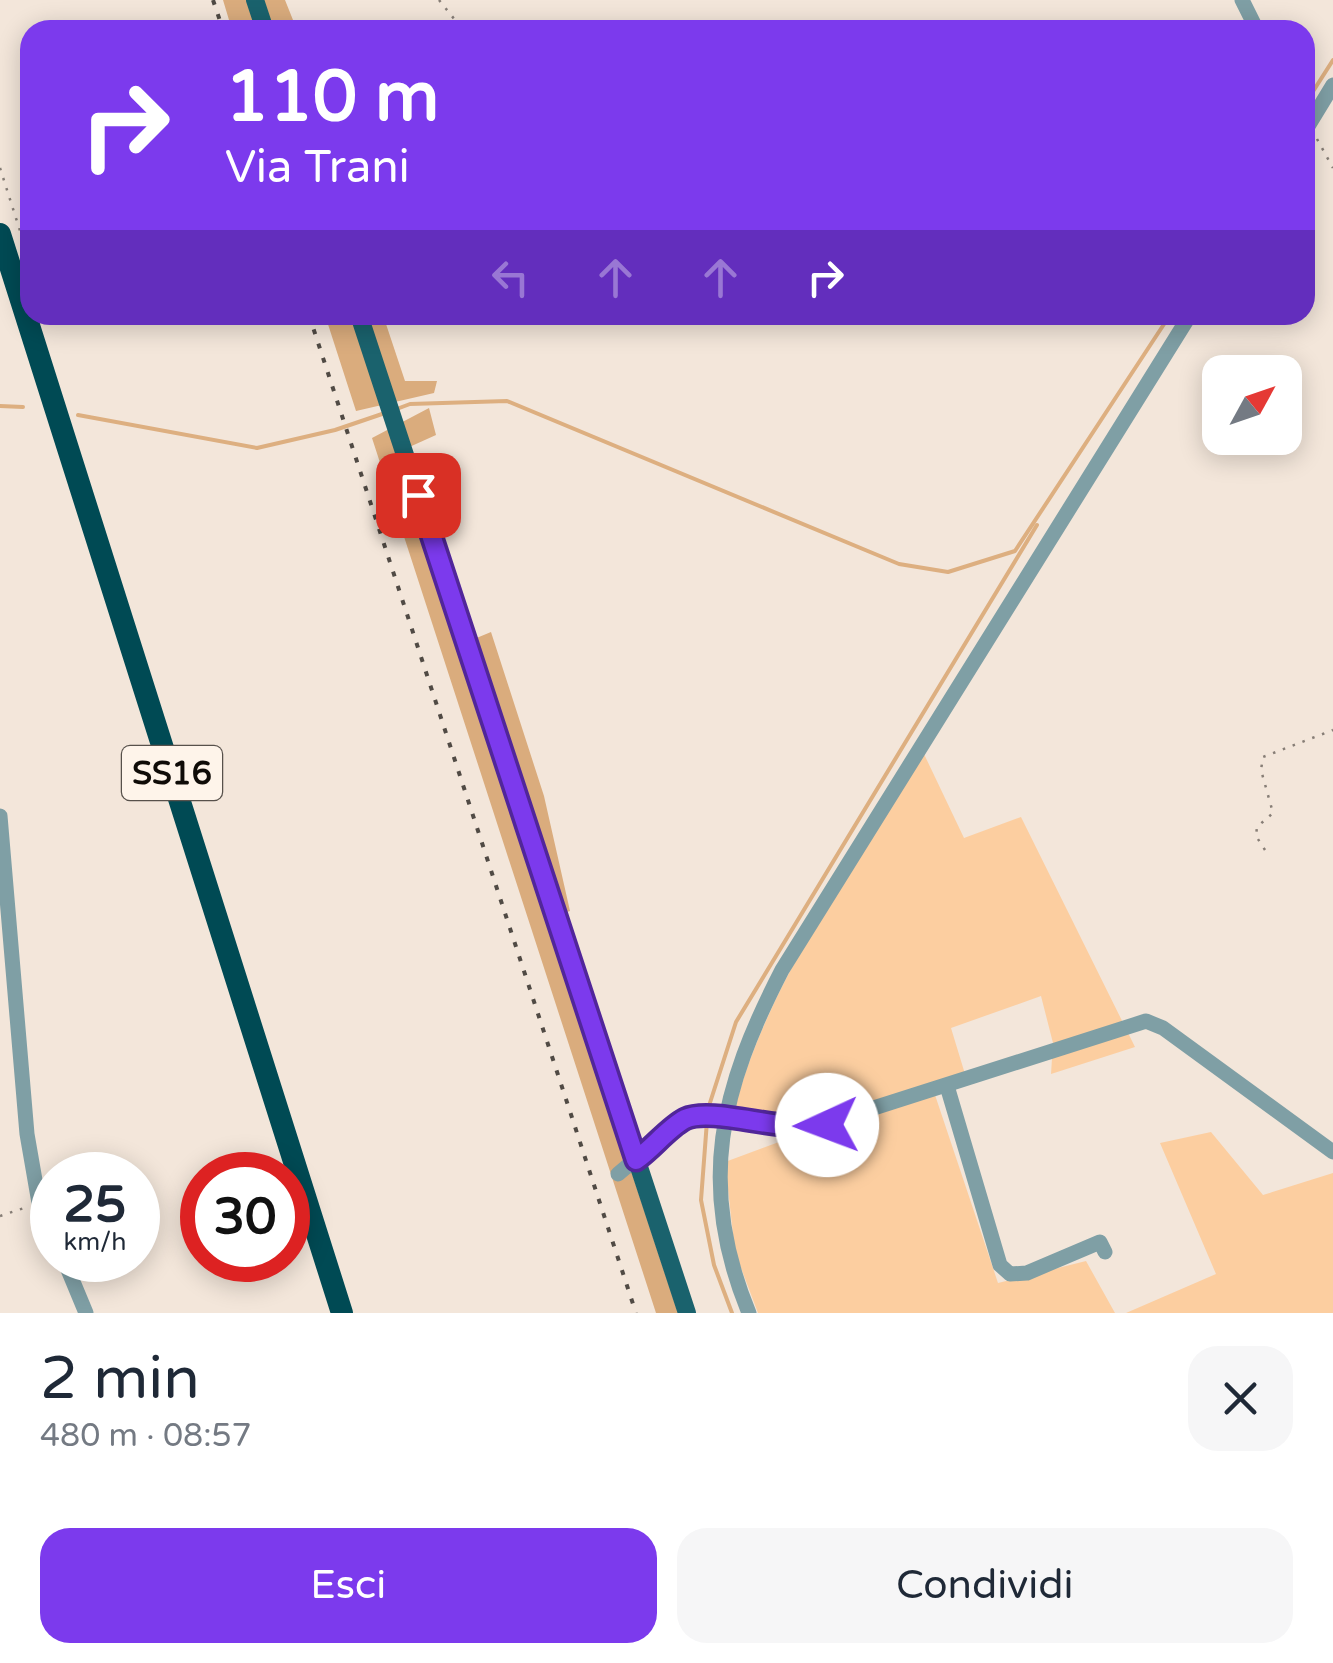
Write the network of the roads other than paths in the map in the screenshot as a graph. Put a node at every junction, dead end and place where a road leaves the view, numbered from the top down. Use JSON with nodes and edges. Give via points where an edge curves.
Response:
{"nodes":[{"id":1,"x":1333,"y":85,"type":"edge"},
{"id":2,"x":1315,"y":112,"type":"edge"},
{"id":3,"x":0,"y":234,"type":"edge"},
{"id":4,"x":0,"y":274,"type":"edge"},
{"id":5,"x":20,"y":297,"type":"edge"},
{"id":6,"x":29,"y":325,"type":"edge"},
{"id":7,"x":362,"y":325,"type":"edge"},
{"id":8,"x":1184,"y":325,"type":"edge"},
{"id":9,"x":0,"y":816,"type":"edge"},
{"id":10,"x":947,"y":1086,"type":"junction"},
{"id":11,"x":712,"y":1117,"type":"junction"},
{"id":12,"x":30,"y":1152,"type":"edge"},
{"id":13,"x":275,"y":1152,"type":"edge"},
{"id":14,"x":1333,"y":1152,"type":"edge"},
{"id":15,"x":636,"y":1160,"type":"junction"},
{"id":16,"x":618,"y":1174,"type":"dead end"},
{"id":17,"x":1105,"y":1252,"type":"dead end"},
{"id":18,"x":310,"y":1264,"type":"edge"},
{"id":19,"x":73,"y":1282,"type":"edge"},
{"id":20,"x":86,"y":1313,"type":"edge"},
{"id":21,"x":325,"y":1313,"type":"edge"},
{"id":22,"x":342,"y":1313,"type":"edge"},
{"id":23,"x":687,"y":1313,"type":"edge"},
{"id":24,"x":749,"y":1313,"type":"edge"}],
"edges":[{"from":1,"to":2,"type":"street"},
{"from":3,"to":5,"type":"highway","number":"SS16"},
{"from":4,"to":13,"type":"highway","number":"SS16"},
{"from":6,"to":22,"type":"highway","number":"SS16"},
{"from":7,"to":15,"type":"main road"},
{"from":8,"to":11,"type":"street","via":[[782,970]]},
{"from":9,"to":12,"type":"street"},
{"from":10,"to":11,"type":"street","via":[[808,1130]]},
{"from":10,"to":14,"type":"street","via":[[1146,1021]]},
{"from":10,"to":17,"type":"street","via":[[1000,1265],[1010,1274],[1027,1272],[1100,1242]]},
{"from":11,"to":15,"type":"street","via":[[675,1126]]},
{"from":11,"to":24,"type":"street","via":[[730,1256]]},
{"from":15,"to":16,"type":"street"},
{"from":15,"to":23,"type":"main road"},
{"from":18,"to":21,"type":"highway"},
{"from":19,"to":20,"type":"street"}]}
